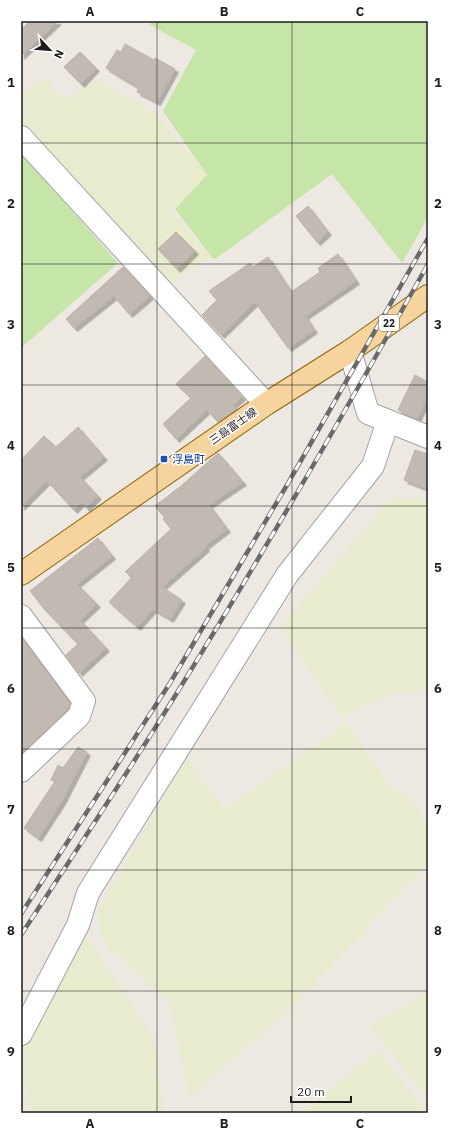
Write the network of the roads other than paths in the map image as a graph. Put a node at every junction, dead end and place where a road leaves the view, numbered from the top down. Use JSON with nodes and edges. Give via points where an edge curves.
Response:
{"nodes":[{"id":1,"x":21,"y":137,"type":"edge"},
{"id":2,"x":428,"y":296,"type":"edge"},
{"id":3,"x":350,"y":351,"type":"junction"},
{"id":4,"x":266,"y":404,"type":"junction"},
{"id":5,"x":388,"y":421,"type":"junction"},
{"id":6,"x":428,"y":437,"type":"edge"},
{"id":7,"x":21,"y":574,"type":"edge"},
{"id":8,"x":21,"y":616,"type":"edge"},
{"id":9,"x":21,"y":771,"type":"edge"},
{"id":10,"x":21,"y":1034,"type":"edge"}],
"edges":[{"from":1,"to":4,"type":"street"},
{"from":2,"to":3,"type":"main road","name":"三島富士線","number":"22"},
{"from":3,"to":4,"type":"main road","name":"三島富士線","number":"22"},
{"from":3,"to":5,"type":"street","via":[[368,413]]},
{"from":4,"to":7,"type":"main road","name":"三島富士線","number":"22"},
{"from":5,"to":6,"type":"street"},
{"from":5,"to":10,"type":"street","via":[[373,466],[287,575],[88,893],[78,925]]},
{"from":8,"to":9,"type":"street","via":[[84,700],[79,716]]}]}
